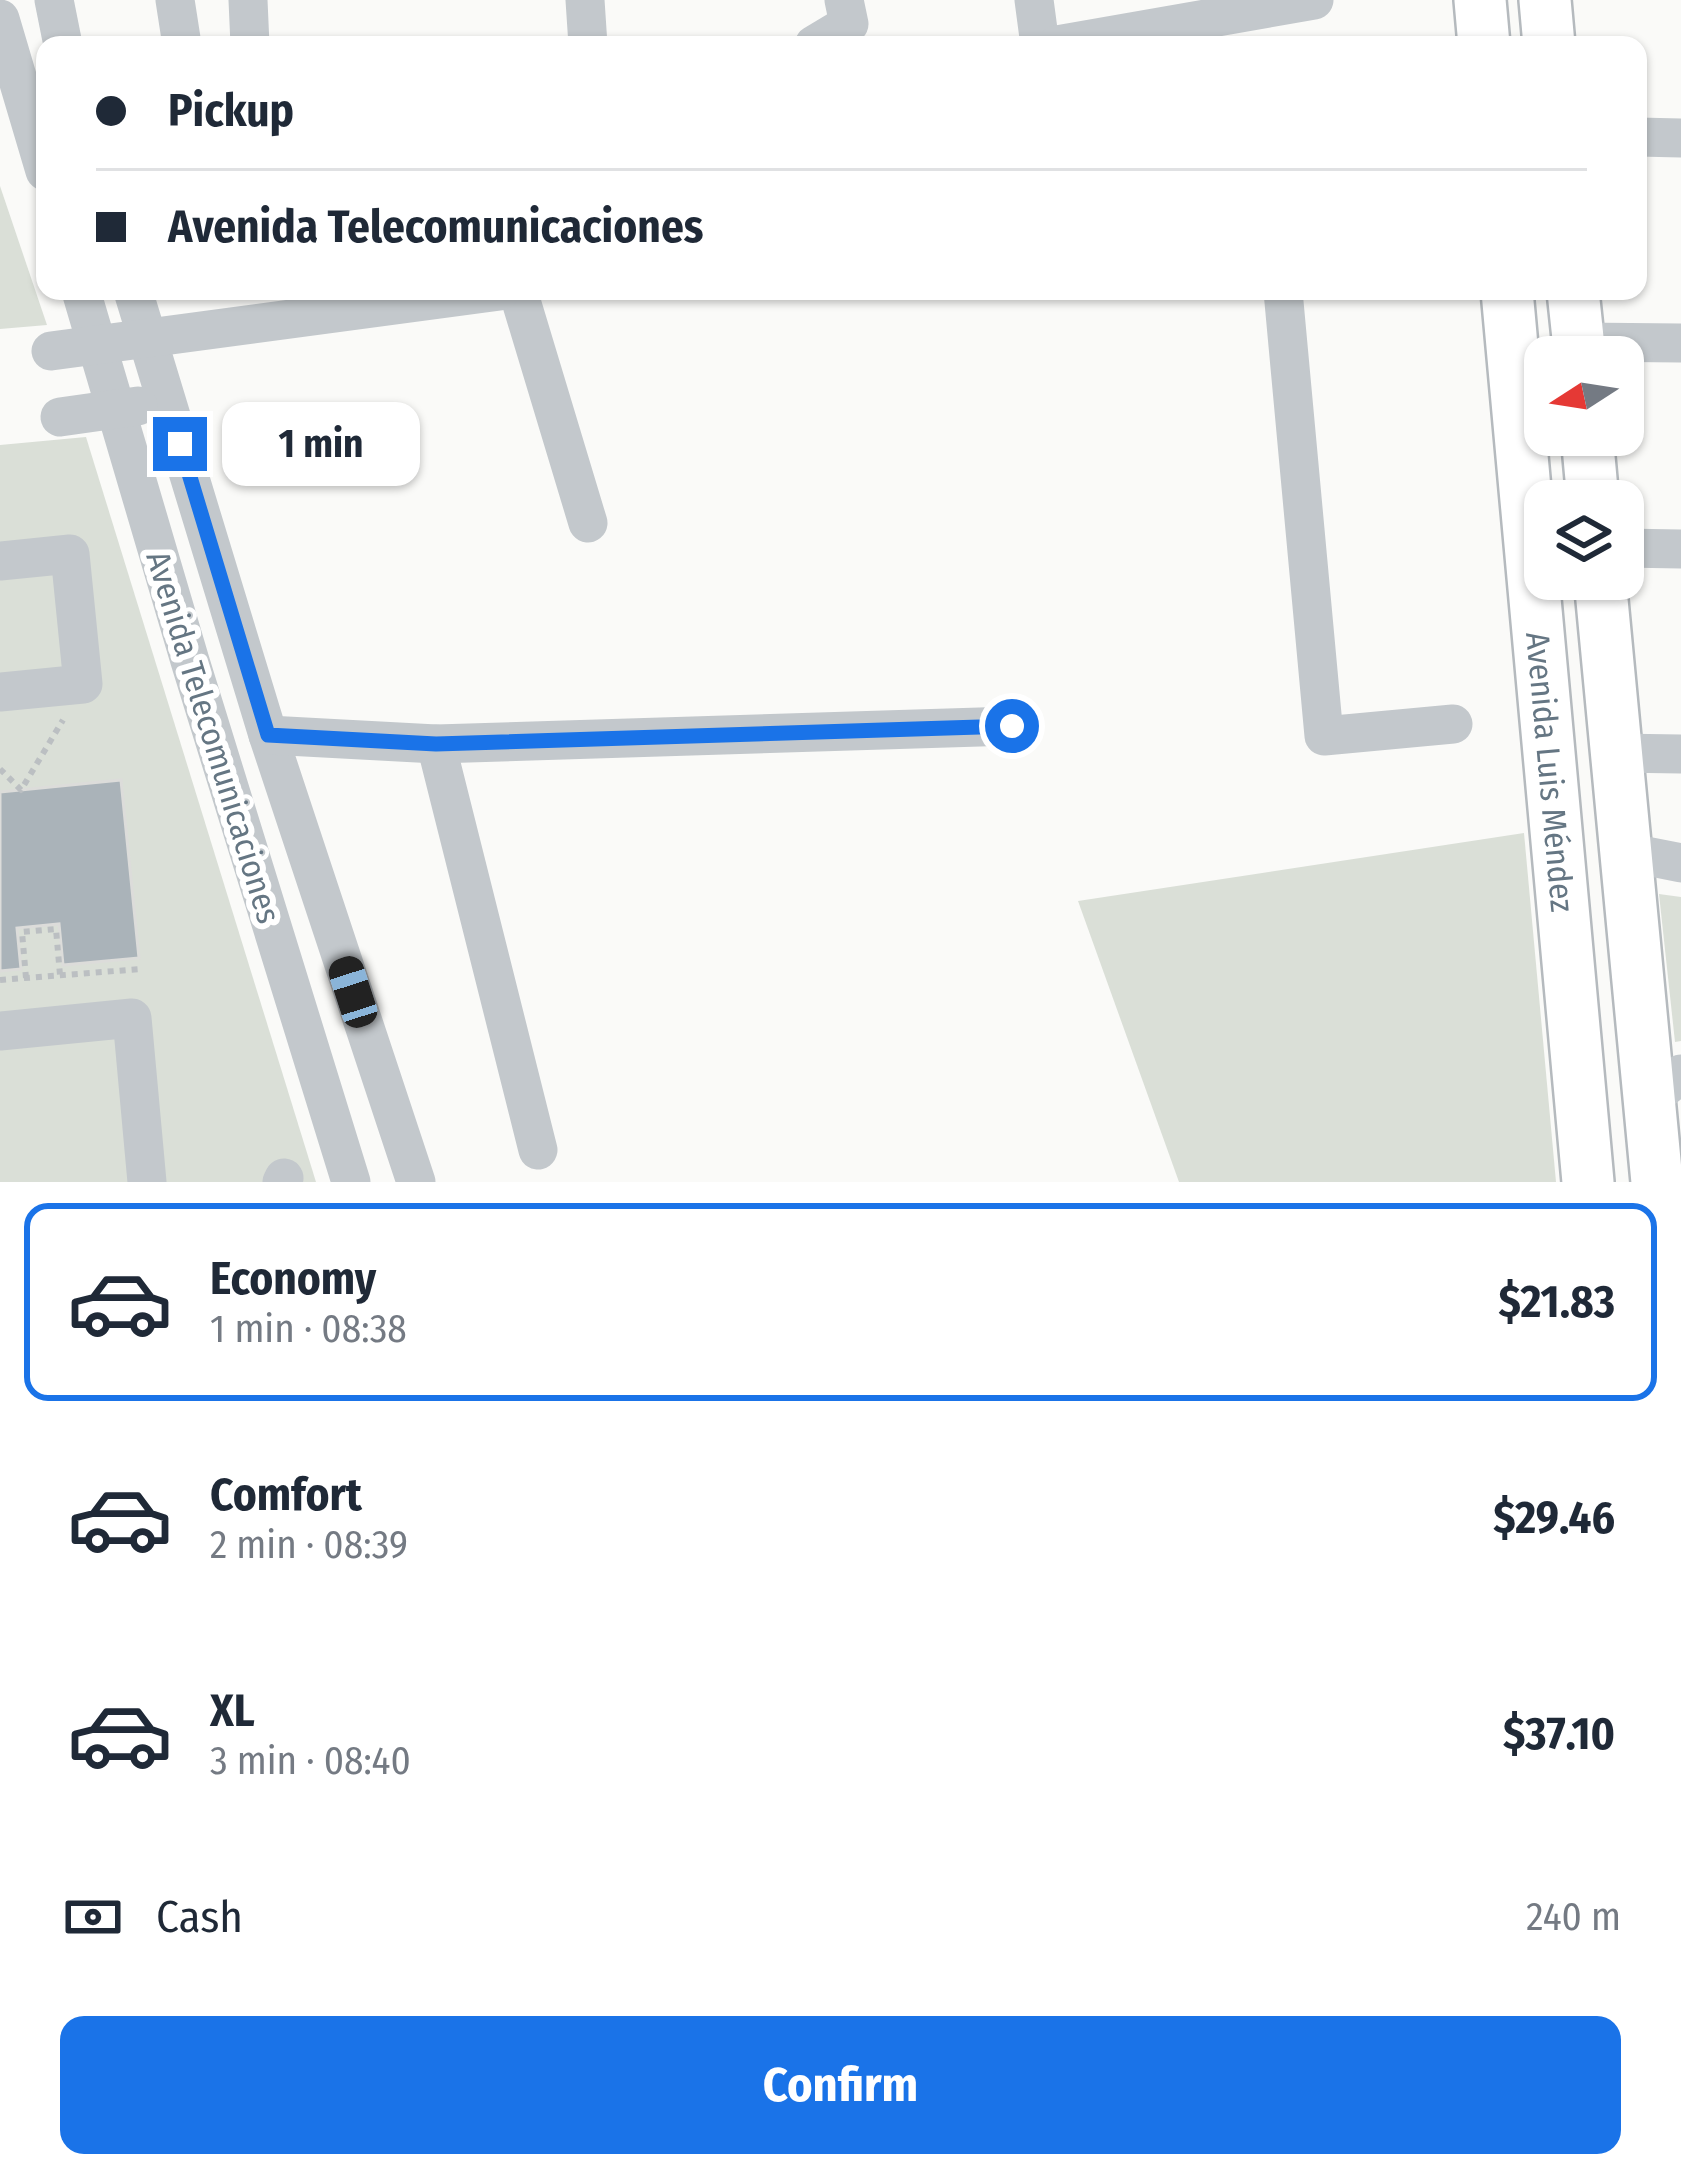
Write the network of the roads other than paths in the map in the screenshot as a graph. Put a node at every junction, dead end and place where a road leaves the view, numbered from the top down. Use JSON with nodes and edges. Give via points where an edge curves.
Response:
{"nodes":[{"id":1,"x":57,"y":0,"type":"edge"},
{"id":2,"x":175,"y":0,"type":"edge"},
{"id":3,"x":248,"y":0,"type":"edge"},
{"id":4,"x":584,"y":0,"type":"edge"},
{"id":5,"x":844,"y":0,"type":"edge"},
{"id":6,"x":1034,"y":0,"type":"edge"},
{"id":7,"x":1314,"y":0,"type":"edge"},
{"id":8,"x":1480,"y":0,"type":"edge"},
{"id":9,"x":1545,"y":0,"type":"edge"},
{"id":10,"x":0,"y":19,"type":"edge"},
{"id":11,"x":62,"y":36,"type":"edge"},
{"id":12,"x":181,"y":36,"type":"edge"},
{"id":13,"x":250,"y":36,"type":"edge"},
{"id":14,"x":587,"y":36,"type":"edge"},
{"id":15,"x":829,"y":36,"type":"edge"},
{"id":16,"x":1039,"y":36,"type":"edge"},
{"id":17,"x":1108,"y":36,"type":"edge"},
{"id":18,"x":1483,"y":36,"type":"edge"},
{"id":19,"x":1548,"y":36,"type":"edge"},
{"id":20,"x":1647,"y":137,"type":"edge"},
{"id":21,"x":1681,"y":138,"type":"edge"},
{"id":22,"x":36,"y":141,"type":"edge"},
{"id":23,"x":84,"y":300,"type":"edge"},
{"id":24,"x":135,"y":300,"type":"edge"},
{"id":25,"x":432,"y":300,"type":"edge"},
{"id":26,"x":521,"y":300,"type":"edge"},
{"id":27,"x":1283,"y":300,"type":"edge"},
{"id":28,"x":1508,"y":300,"type":"edge"},
{"id":29,"x":1575,"y":300,"type":"edge"},
{"id":30,"x":1578,"y":336,"type":"edge"},
{"id":31,"x":146,"y":338,"type":"junction"},
{"id":32,"x":1681,"y":343,"type":"edge"},
{"id":33,"x":97,"y":345,"type":"junction"},
{"id":34,"x":1644,"y":346,"type":"edge"},
{"id":35,"x":51,"y":351,"type":"dead end"},
{"id":36,"x":168,"y":402,"type":"junction"},
{"id":37,"x":117,"y":410,"type":"junction"},
{"id":38,"x":60,"y":417,"type":"dead end"},
{"id":39,"x":588,"y":523,"type":"dead end"},
{"id":40,"x":1644,"y":548,"type":"edge"},
{"id":41,"x":1681,"y":549,"type":"edge"},
{"id":42,"x":0,"y":561,"type":"edge"},
{"id":43,"x":1602,"y":600,"type":"edge"},
{"id":44,"x":0,"y":692,"type":"edge"},
{"id":45,"x":1453,"y":724,"type":"dead end"},
{"id":46,"x":1012,"y":726,"type":"dead end"},
{"id":47,"x":268,"y":735,"type":"junction"},
{"id":48,"x":436,"y":744,"type":"junction"},
{"id":49,"x":1616,"y":753,"type":"junction"},
{"id":50,"x":1681,"y":754,"type":"edge"},
{"id":51,"x":1626,"y":853,"type":"junction"},
{"id":52,"x":1681,"y":863,"type":"edge"},
{"id":53,"x":0,"y":1031,"type":"edge"},
{"id":54,"x":1664,"y":1088,"type":"edge"},
{"id":55,"x":538,"y":1150,"type":"dead end"},
{"id":56,"x":413,"y":1173,"type":"edge"},
{"id":57,"x":350,"y":1179,"type":"edge"},
{"id":58,"x":147,"y":1182,"type":"edge"},
{"id":59,"x":1588,"y":1182,"type":"edge"},
{"id":60,"x":1657,"y":1182,"type":"edge"}],
"edges":[{"from":1,"to":11,"type":"street"},
{"from":2,"to":12,"type":"street"},
{"from":3,"to":13,"type":"street"},
{"from":4,"to":14,"type":"street"},
{"from":5,"to":15,"type":"street","via":[[849,24]]},
{"from":6,"to":16,"type":"street"},
{"from":7,"to":17,"type":"street"},
{"from":8,"to":18,"type":"main road"},
{"from":9,"to":19,"type":"main road"},
{"from":10,"to":22,"type":"street"},
{"from":20,"to":21,"type":"street"},
{"from":23,"to":33,"type":"street","name":"Avenida Telecomunicaciones"},
{"from":24,"to":31,"type":"street","name":"Avenida Telecomunicaciones"},
{"from":25,"to":31,"type":"street"},
{"from":26,"to":39,"type":"street"},
{"from":27,"to":45,"type":"street","via":[[1324,736]]},
{"from":28,"to":59,"type":"main road","name":"Avenida Luis Méndez"},
{"from":29,"to":30,"type":"main road"},
{"from":31,"to":33,"type":"street"},
{"from":31,"to":36,"type":"street","name":"Avenida Telecomunicaciones"},
{"from":32,"to":34,"type":"street"},
{"from":33,"to":35,"type":"street"},
{"from":33,"to":37,"type":"street","name":"Avenida Telecomunicaciones"},
{"from":36,"to":37,"type":"street"},
{"from":36,"to":47,"type":"street","name":"Avenida Telecomunicaciones"},
{"from":37,"to":38,"type":"street"},
{"from":37,"to":57,"type":"street","name":"Avenida Telecomunicaciones"},
{"from":40,"to":41,"type":"street"},
{"from":42,"to":44,"type":"street","via":[[70,554],[82,684]]},
{"from":43,"to":49,"type":"main road","name":"Avenida Luis Méndez"},
{"from":46,"to":48,"type":"street"},
{"from":47,"to":48,"type":"street"},
{"from":47,"to":56,"type":"street","name":"Avenida Telecomunicaciones"},
{"from":48,"to":55,"type":"street"},
{"from":49,"to":50,"type":"street"},
{"from":49,"to":51,"type":"main road","name":"Avenida Luis Méndez"},
{"from":51,"to":52,"type":"street"},
{"from":51,"to":54,"type":"main road","name":"Avenida Luis Méndez"},
{"from":53,"to":58,"type":"street","via":[[132,1018]]},
{"from":54,"to":60,"type":"main road","name":"Avenida Luis Méndez"},
{"from":56,"to":57,"type":"street"}]}
